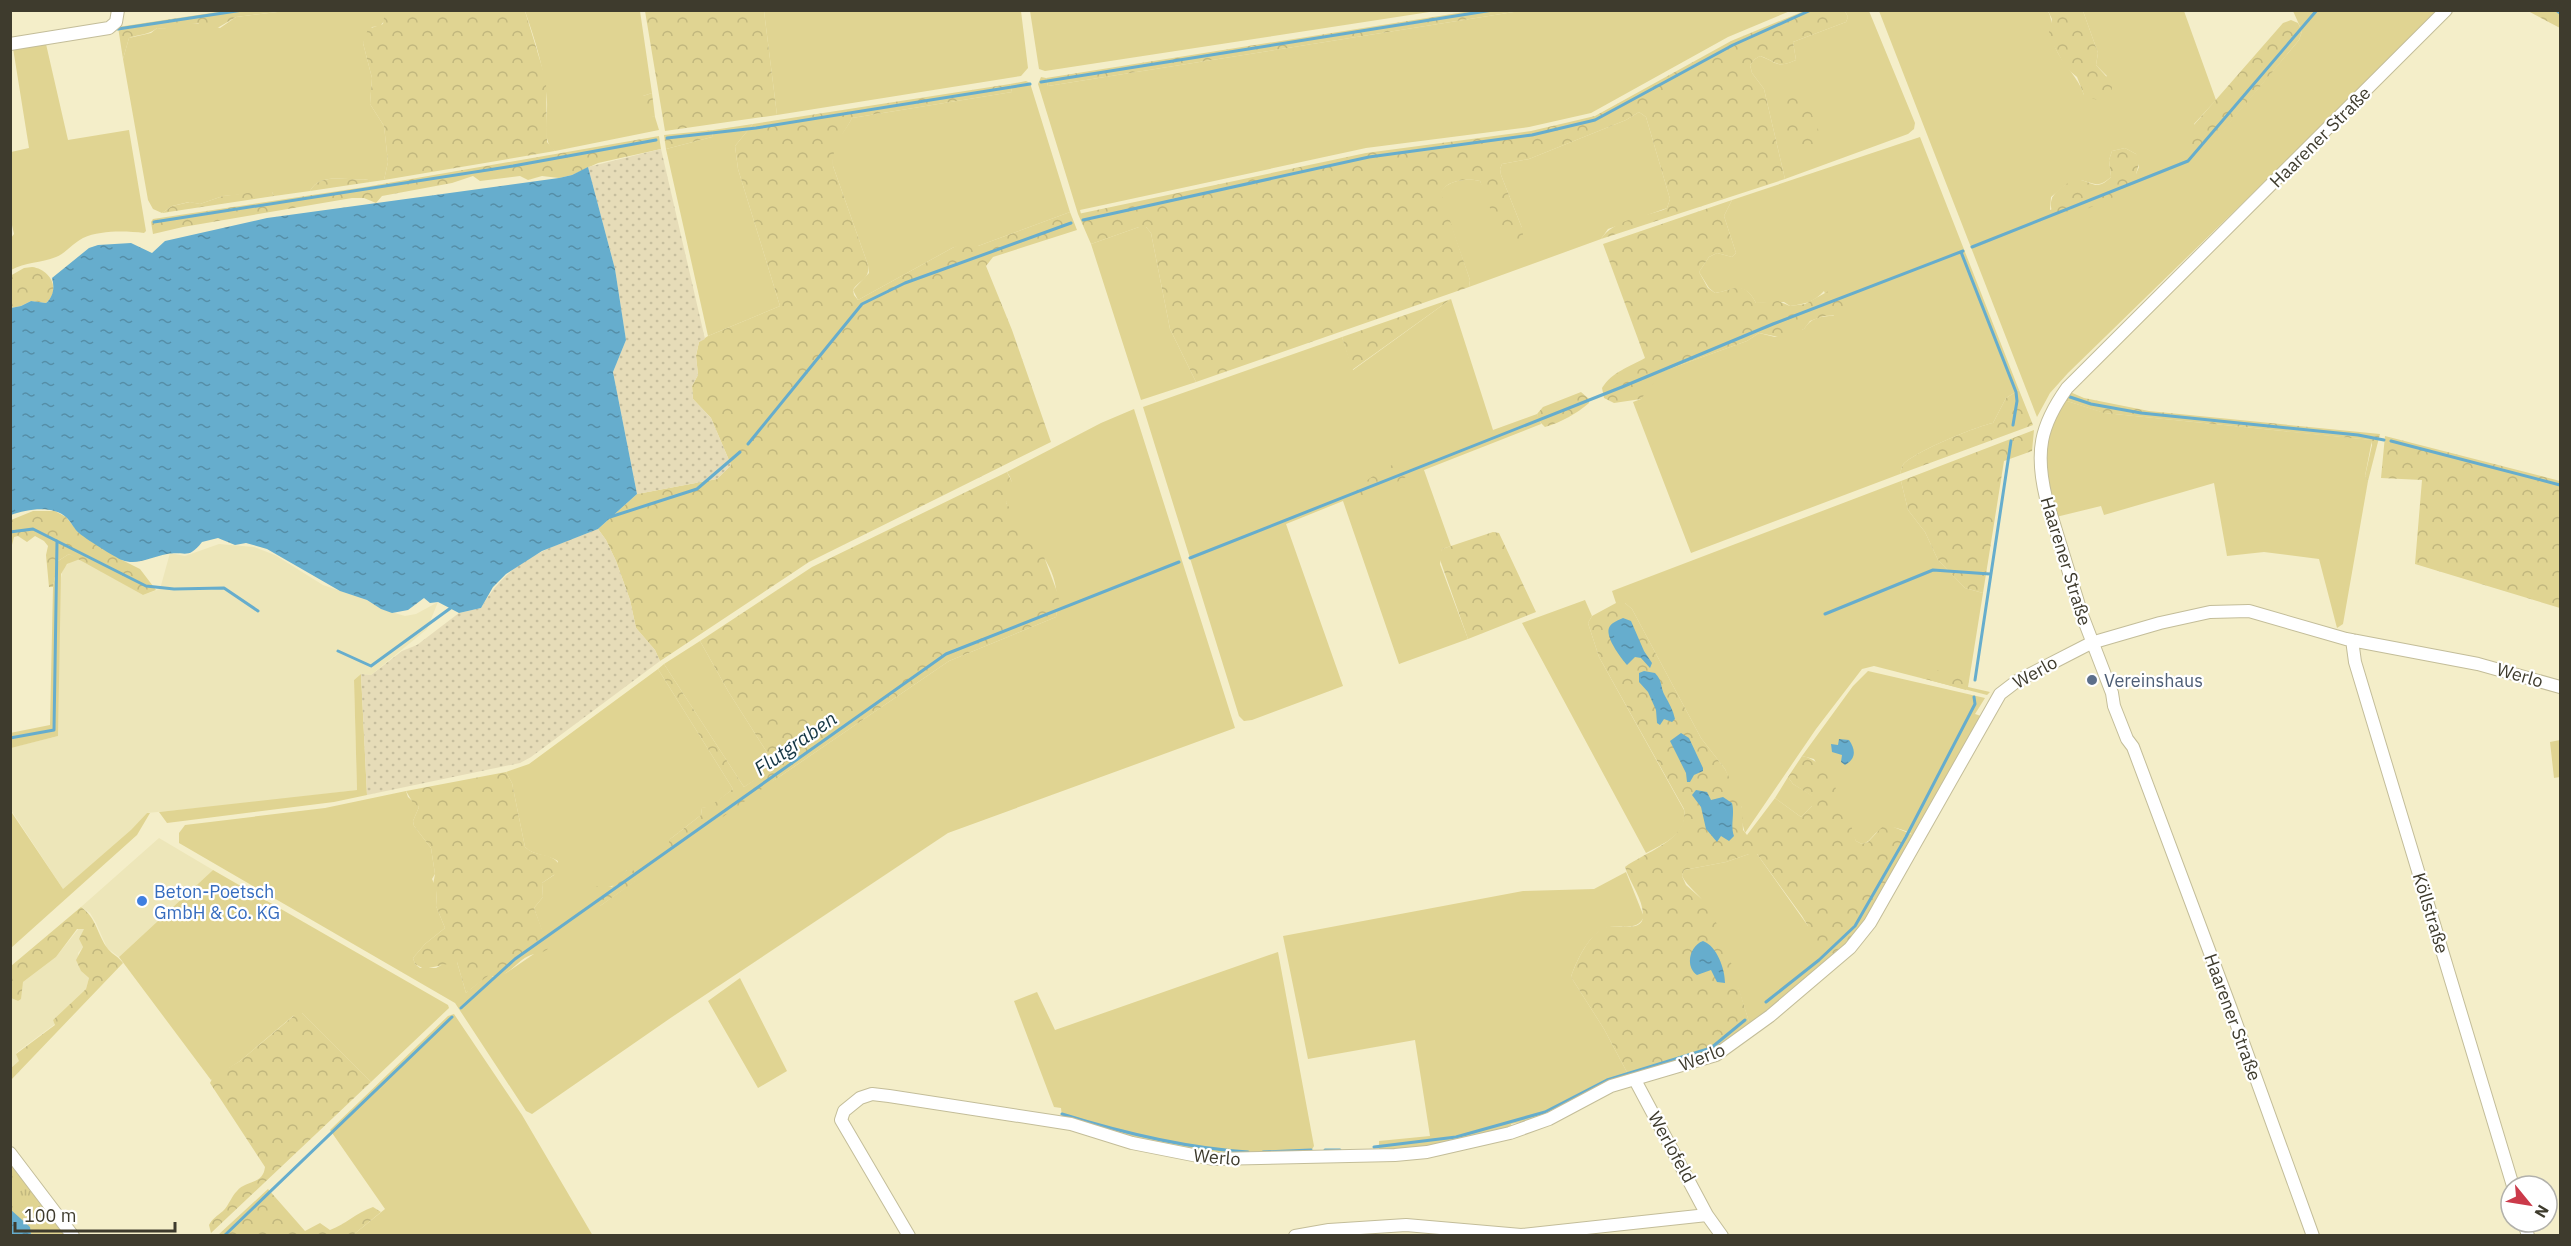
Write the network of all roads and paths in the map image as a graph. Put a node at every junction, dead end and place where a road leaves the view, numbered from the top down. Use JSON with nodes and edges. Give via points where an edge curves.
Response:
{"nodes":[{"id":1,"x":118,"y":10,"type":"edge"},
{"id":2,"x":2446,"y":10,"type":"edge"},
{"id":3,"x":10,"y":44,"type":"edge"},
{"id":4,"x":2352,"y":640,"type":"junction"},
{"id":5,"x":2091,"y":643,"type":"junction"},
{"id":6,"x":2560,"y":687,"type":"edge"},
{"id":7,"x":1635,"y":1080,"type":"junction"},
{"id":8,"x":10,"y":1153,"type":"edge"},
{"id":9,"x":2509,"y":1174,"type":"edge"},
{"id":10,"x":1707,"y":1215,"type":"junction"},
{"id":11,"x":73,"y":1236,"type":"edge"},
{"id":12,"x":909,"y":1236,"type":"edge"},
{"id":13,"x":1295,"y":1236,"type":"edge"},
{"id":14,"x":1722,"y":1236,"type":"edge"},
{"id":15,"x":2313,"y":1236,"type":"edge"}],
"edges":[{"from":1,"to":3,"type":"street","via":[[116,22],[109,28]]},
{"from":2,"to":5,"type":"street","name":"Haarener Straße","via":[[2088,366],[2050,414],[2040,449],[2042,479]]},
{"from":4,"to":5,"type":"street","name":"Werlo","via":[[2233,610],[2160,623]]},
{"from":4,"to":6,"type":"street","name":"Werlo","via":[[2478,663]]},
{"from":4,"to":9,"type":"street","name":"Köllstraße","via":[[2355,662]]},
{"from":5,"to":7,"type":"street","name":"Werlo","via":[[2017,681],[2000,694],[1891,891],[1850,948],[1726,1049]]},
{"from":5,"to":15,"type":"street","name":"Haarener Straße","via":[[2223,987]]},
{"from":7,"to":10,"type":"street","name":"Werlofeld"},
{"from":7,"to":12,"type":"street","name":"Werlo","via":[[1611,1086],[1549,1119],[1510,1133],[1427,1152],[1290,1159],[1213,1159],[1132,1143],[1071,1124],[866,1095],[844,1112],[841,1120]]},
{"from":8,"to":11,"type":"street"},
{"from":10,"to":13,"type":"street","via":[[1521,1235],[1406,1225]]},
{"from":10,"to":14,"type":"street","name":"Werlofeld"}]}
